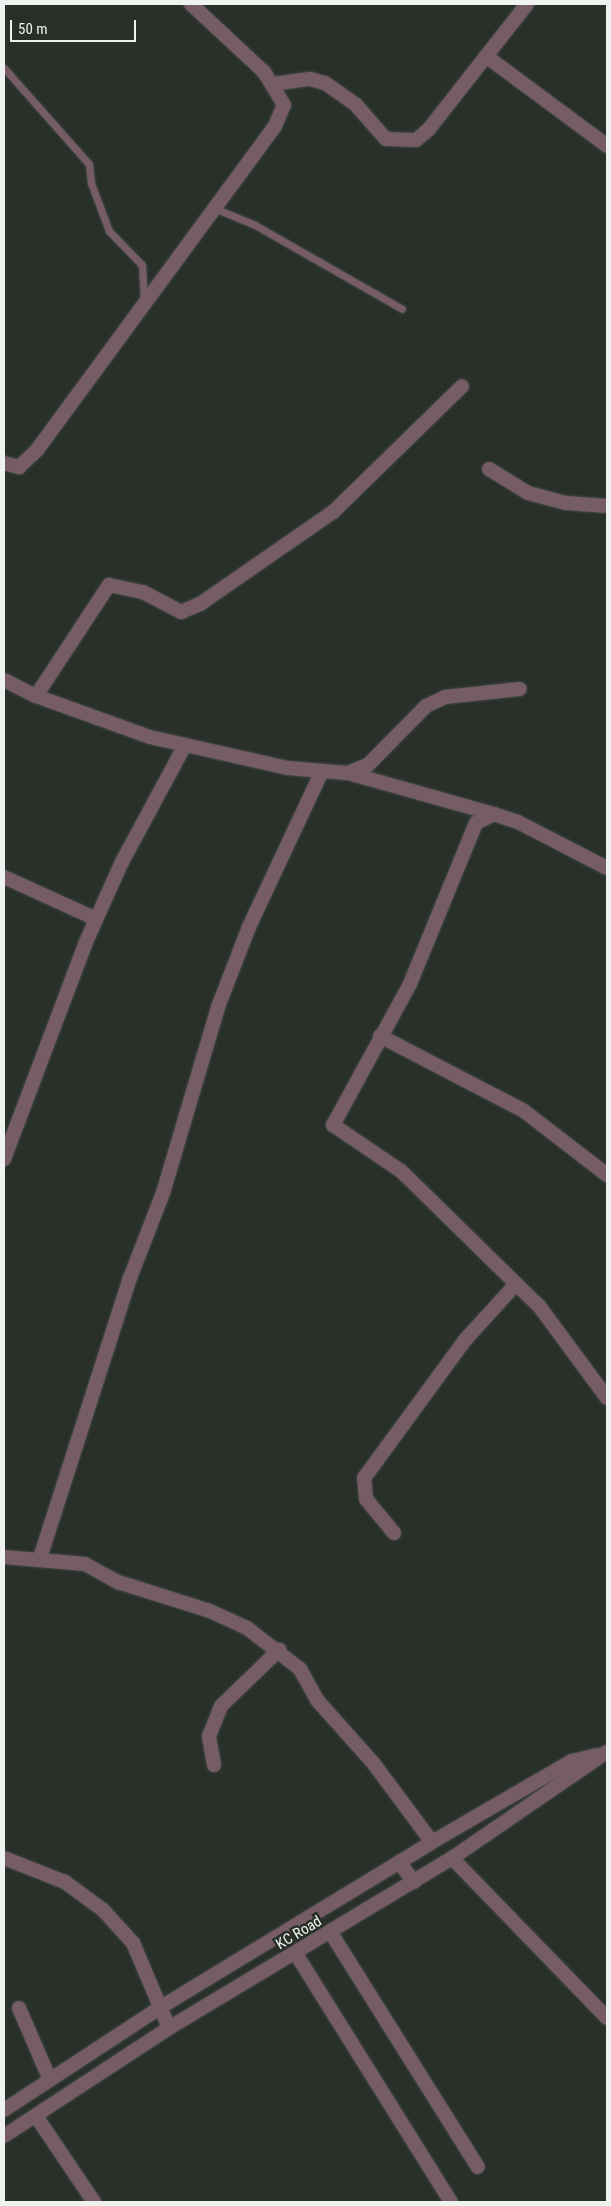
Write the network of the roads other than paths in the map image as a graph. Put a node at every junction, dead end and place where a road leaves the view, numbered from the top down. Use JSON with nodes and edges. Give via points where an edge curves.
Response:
{"nodes":[{"id":1,"x":191,"y":4,"type":"edge"},
{"id":2,"x":527,"y":4,"type":"edge"},
{"id":3,"x":486,"y":56,"type":"junction"},
{"id":4,"x":4,"y":68,"type":"edge"},
{"id":5,"x":273,"y":84,"type":"junction"},
{"id":6,"x":607,"y":146,"type":"edge"},
{"id":7,"x":214,"y":208,"type":"junction"},
{"id":8,"x":145,"y":305,"type":"junction"},
{"id":9,"x":402,"y":309,"type":"dead end"},
{"id":10,"x":462,"y":386,"type":"dead end"},
{"id":11,"x":4,"y":463,"type":"edge"},
{"id":12,"x":488,"y":469,"type":"dead end"},
{"id":13,"x":607,"y":506,"type":"edge"},
{"id":14,"x":4,"y":680,"type":"edge"},
{"id":15,"x":520,"y":689,"type":"dead end"},
{"id":16,"x":36,"y":696,"type":"junction"},
{"id":17,"x":185,"y":744,"type":"junction"},
{"id":18,"x":322,"y":771,"type":"junction"},
{"id":19,"x":347,"y":773,"type":"junction"},
{"id":20,"x":494,"y":814,"type":"junction"},
{"id":21,"x":607,"y":868,"type":"edge"},
{"id":22,"x":4,"y":877,"type":"edge"},
{"id":23,"x":96,"y":919,"type":"junction"},
{"id":24,"x":380,"y":1036,"type":"junction"},
{"id":25,"x":4,"y":1159,"type":"edge"},
{"id":26,"x":607,"y":1175,"type":"edge"},
{"id":27,"x":515,"y":1285,"type":"junction"},
{"id":28,"x":607,"y":1398,"type":"edge"},
{"id":29,"x":394,"y":1533,"type":"dead end"},
{"id":30,"x":4,"y":1556,"type":"edge"},
{"id":31,"x":40,"y":1558,"type":"junction"},
{"id":32,"x":279,"y":1650,"type":"junction"},
{"id":33,"x":606,"y":1754,"type":"edge"},
{"id":34,"x":214,"y":1765,"type":"dead end"},
{"id":35,"x":432,"y":1842,"type":"junction"},
{"id":36,"x":4,"y":1858,"type":"edge"},
{"id":37,"x":452,"y":1858,"type":"junction"},
{"id":38,"x":399,"y":1862,"type":"junction"},
{"id":39,"x":414,"y":1882,"type":"junction"},
{"id":40,"x":331,"y":1932,"type":"junction"},
{"id":41,"x":296,"y":1954,"type":"junction"},
{"id":42,"x":161,"y":2007,"type":"junction"},
{"id":43,"x":19,"y":2008,"type":"dead end"},
{"id":44,"x":607,"y":2018,"type":"edge"},
{"id":45,"x":169,"y":2028,"type":"junction"},
{"id":46,"x":50,"y":2080,"type":"junction"},
{"id":47,"x":4,"y":2110,"type":"edge"},
{"id":48,"x":36,"y":2116,"type":"junction"},
{"id":49,"x":4,"y":2136,"type":"edge"},
{"id":50,"x":478,"y":2167,"type":"dead end"},
{"id":51,"x":94,"y":2202,"type":"edge"},
{"id":52,"x":451,"y":2202,"type":"edge"}],
"edges":[{"from":1,"to":5,"type":"street"},
{"from":2,"to":3,"type":"street"},
{"from":3,"to":5,"type":"street","via":[[430,130],[405,142],[382,136],[356,105],[325,83],[310,80]]},
{"from":3,"to":6,"type":"street"},
{"from":4,"to":8,"type":"lane","via":[[90,164],[90,183],[109,231],[142,264]]},
{"from":5,"to":7,"type":"street","via":[[284,105],[275,126]]},
{"from":7,"to":8,"type":"street"},
{"from":7,"to":9,"type":"lane","via":[[255,225]]},
{"from":8,"to":11,"type":"street","via":[[37,450],[19,467]]},
{"from":10,"to":16,"type":"street","via":[[333,512],[200,604],[181,612],[143,592],[109,585]]},
{"from":12,"to":13,"type":"street","via":[[528,492],[566,503]]},
{"from":14,"to":16,"type":"street"},
{"from":15,"to":19,"type":"street","via":[[445,696],[413,718],[368,765]]},
{"from":16,"to":17,"type":"street"},
{"from":17,"to":18,"type":"street","via":[[288,768]]},
{"from":17,"to":23,"type":"street"},
{"from":18,"to":19,"type":"street"},
{"from":18,"to":31,"type":"street","via":[[249,927],[218,1007],[163,1193],[130,1278]]},
{"from":19,"to":20,"type":"street"},
{"from":20,"to":21,"type":"street"},
{"from":20,"to":24,"type":"street","via":[[471,831],[443,913]]},
{"from":22,"to":23,"type":"street"},
{"from":23,"to":25,"type":"street"},
{"from":24,"to":26,"type":"street","via":[[524,1111]]},
{"from":24,"to":27,"type":"street","via":[[333,1125],[402,1171]]},
{"from":27,"to":28,"type":"street","via":[[539,1306]]},
{"from":27,"to":29,"type":"street","via":[[466,1340],[364,1478],[366,1499]]},
{"from":30,"to":31,"type":"street"},
{"from":31,"to":32,"type":"street","via":[[85,1564],[118,1582],[210,1611]]},
{"from":32,"to":34,"type":"street","via":[[221,1706],[209,1731]]},
{"from":32,"to":35,"type":"street","via":[[300,1670],[317,1700],[374,1764]]},
{"from":33,"to":35,"type":"street","via":[[572,1761]]},
{"from":33,"to":37,"type":"street","name":"KC Road"},
{"from":35,"to":38,"type":"street"},
{"from":36,"to":42,"type":"street","via":[[65,1882],[103,1910],[133,1943]]},
{"from":37,"to":39,"type":"street","name":"KC Road"},
{"from":37,"to":44,"type":"street"},
{"from":38,"to":39,"type":"street"},
{"from":38,"to":42,"type":"street"},
{"from":39,"to":40,"type":"street","name":"KC Road"},
{"from":40,"to":41,"type":"street","name":"KC Road"},
{"from":40,"to":50,"type":"street"},
{"from":41,"to":45,"type":"street","name":"KC Road"},
{"from":41,"to":52,"type":"street"},
{"from":42,"to":45,"type":"street"},
{"from":42,"to":46,"type":"street"},
{"from":43,"to":46,"type":"street"},
{"from":45,"to":48,"type":"street","name":"KC Road"},
{"from":46,"to":47,"type":"street"},
{"from":48,"to":49,"type":"street","name":"KC Road"},
{"from":48,"to":51,"type":"street"}]}
